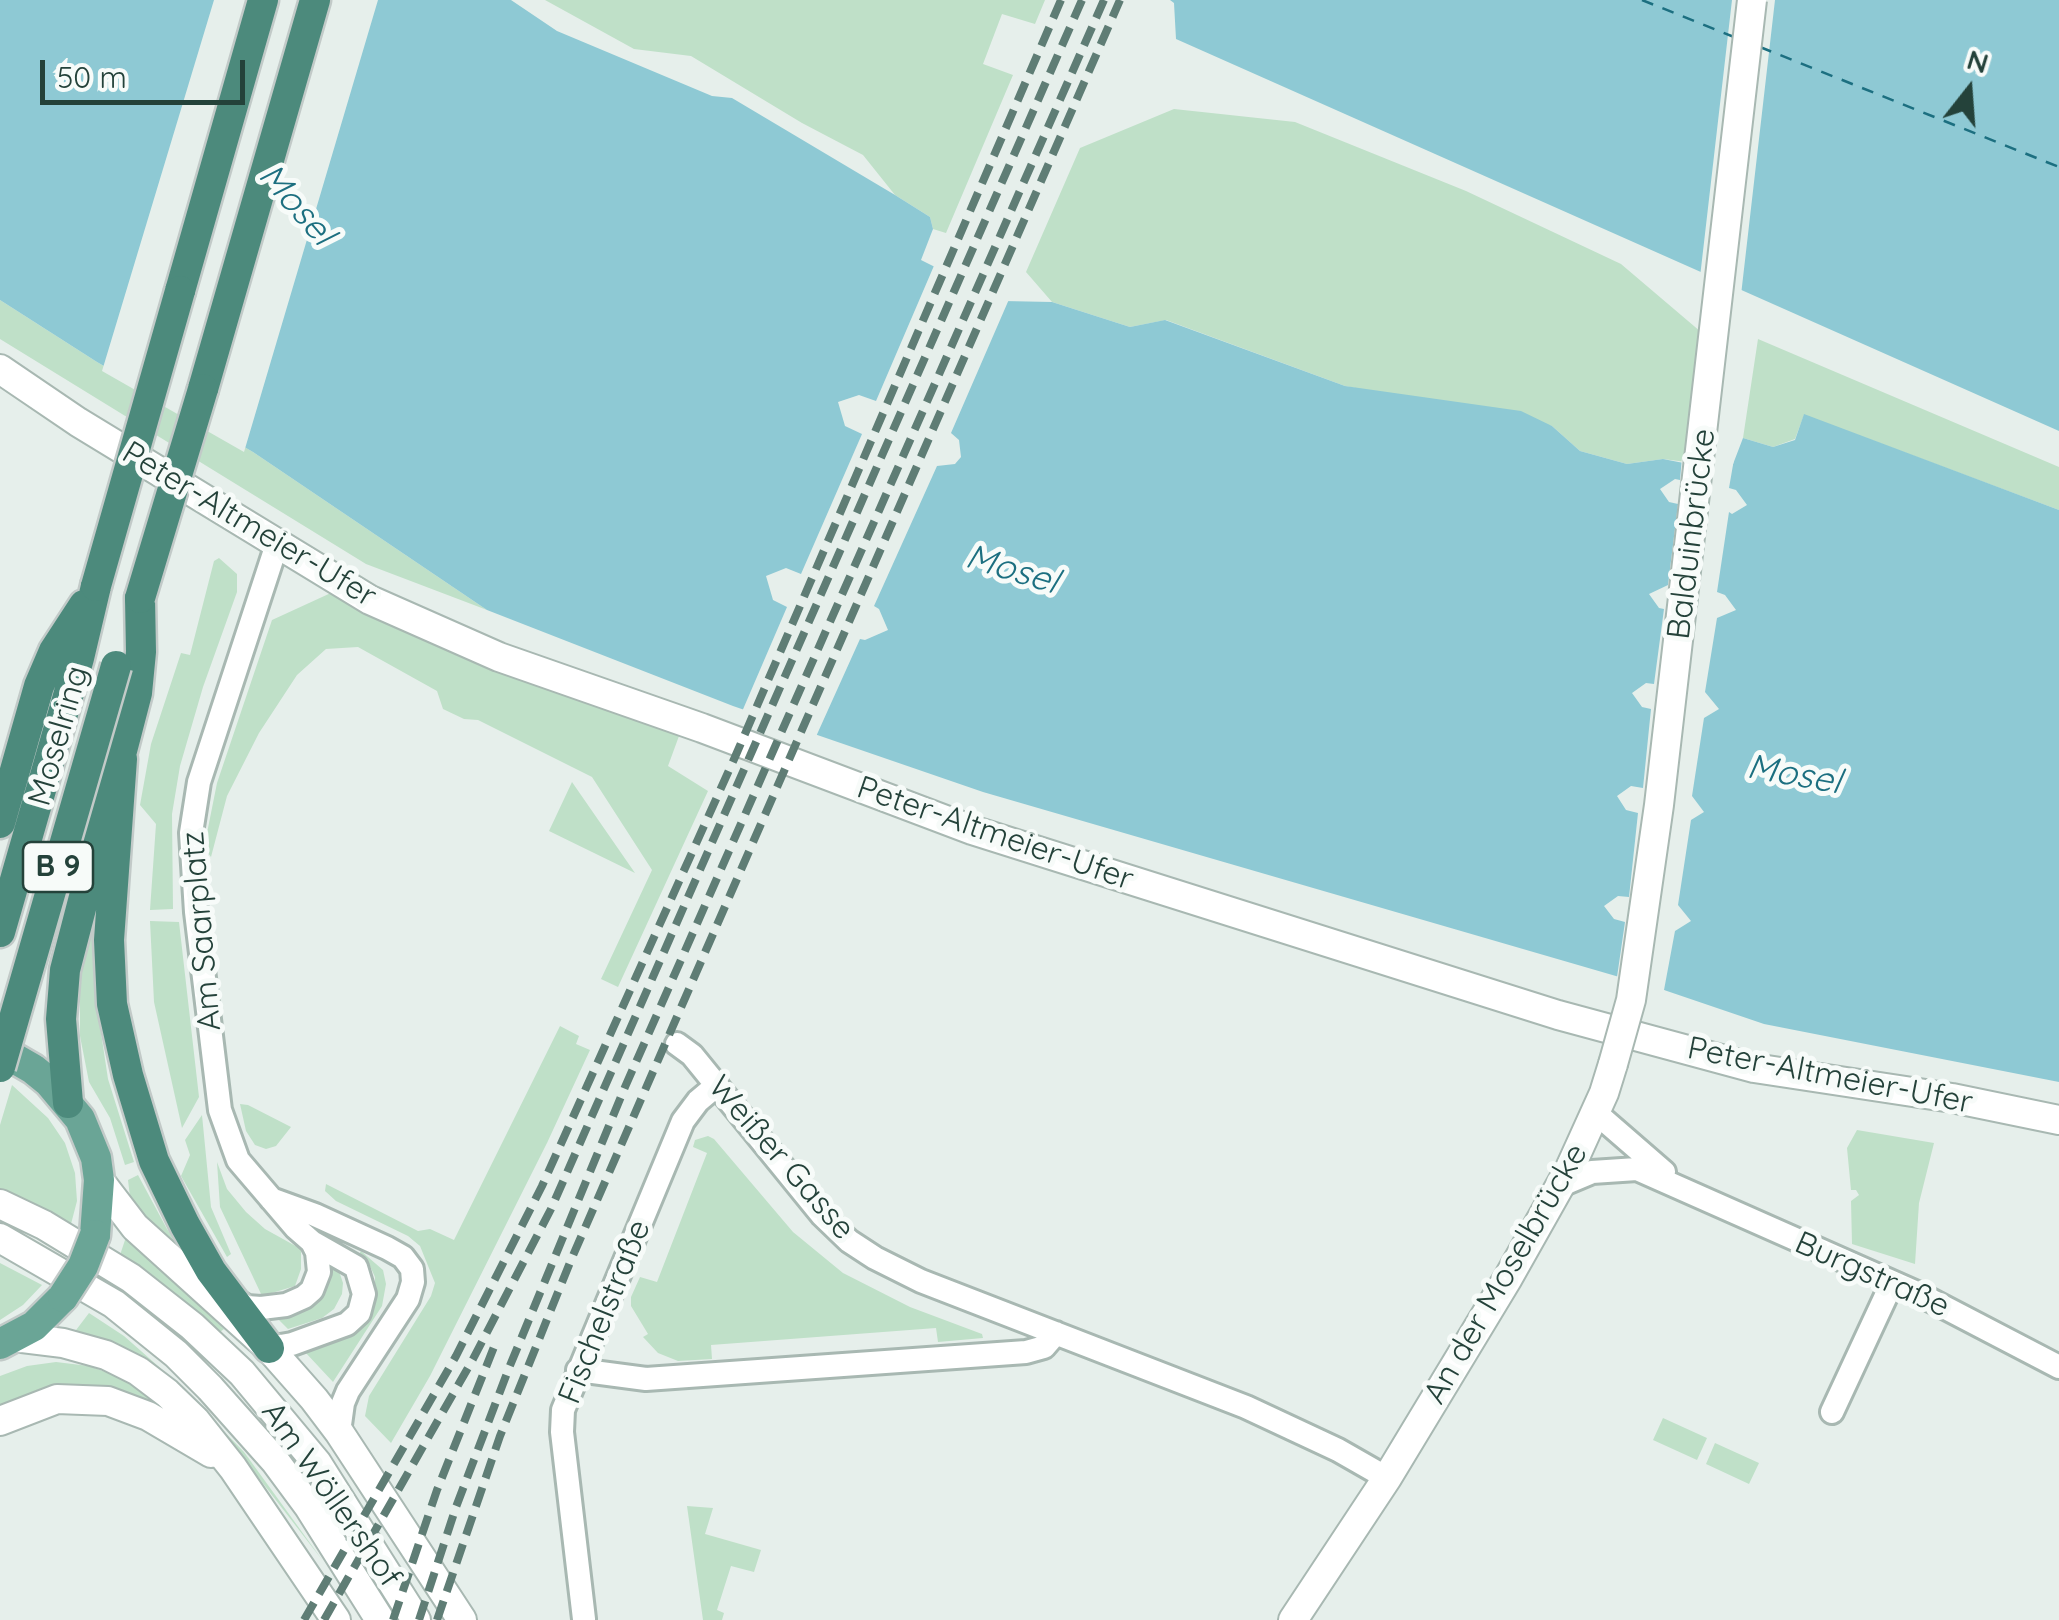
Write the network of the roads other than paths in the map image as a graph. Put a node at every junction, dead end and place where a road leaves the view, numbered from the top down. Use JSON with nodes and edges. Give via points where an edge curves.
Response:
{"nodes":[{"id":1,"x":262,"y":0,"type":"edge"},
{"id":2,"x":316,"y":0,"type":"edge"},
{"id":3,"x":1752,"y":0,"type":"edge"},
{"id":4,"x":0,"y":369,"type":"edge"},
{"id":5,"x":277,"y":544,"type":"junction"},
{"id":6,"x":96,"y":586,"type":"junction"},
{"id":7,"x":140,"y":598,"type":"junction"},
{"id":8,"x":122,"y":760,"type":"junction"},
{"id":9,"x":0,"y":822,"type":"edge"},
{"id":10,"x":0,"y":932,"type":"edge"},
{"id":11,"x":677,"y":1044,"type":"dead end"},
{"id":12,"x":0,"y":1050,"type":"edge"},
{"id":13,"x":1613,"y":1064,"type":"joint"},
{"id":14,"x":0,"y":1067,"type":"edge"},
{"id":15,"x":717,"y":1085,"type":"junction"},
{"id":16,"x":68,"y":1103,"type":"junction"},
{"id":17,"x":1596,"y":1113,"type":"junction"},
{"id":18,"x":2059,"y":1120,"type":"edge"},
{"id":19,"x":99,"y":1180,"type":"junction"},
{"id":20,"x":1561,"y":1184,"type":"junction"},
{"id":21,"x":1683,"y":1187,"type":"junction"},
{"id":22,"x":267,"y":1198,"type":"junction"},
{"id":23,"x":0,"y":1204,"type":"edge"},
{"id":24,"x":0,"y":1238,"type":"edge"},
{"id":25,"x":312,"y":1242,"type":"junction"},
{"id":26,"x":99,"y":1248,"type":"junction"},
{"id":27,"x":1892,"y":1282,"type":"junction"},
{"id":28,"x":231,"y":1298,"type":"junction"},
{"id":29,"x":1056,"y":1333,"type":"junction"},
{"id":30,"x":7,"y":1341,"type":"edge"},
{"id":31,"x":268,"y":1348,"type":"junction"},
{"id":32,"x":2059,"y":1367,"type":"edge"},
{"id":33,"x":578,"y":1370,"type":"junction"},
{"id":34,"x":1832,"y":1412,"type":"dead end"},
{"id":35,"x":0,"y":1420,"type":"edge"},
{"id":36,"x":339,"y":1432,"type":"junction"},
{"id":37,"x":233,"y":1468,"type":"junction"},
{"id":38,"x":1387,"y":1478,"type":"junction"},
{"id":39,"x":584,"y":1619,"type":"edge"},
{"id":40,"x":336,"y":1620,"type":"edge"},
{"id":41,"x":380,"y":1620,"type":"edge"},
{"id":42,"x":416,"y":1620,"type":"edge"},
{"id":43,"x":462,"y":1620,"type":"edge"},
{"id":44,"x":1292,"y":1620,"type":"edge"}],
"edges":[{"from":1,"to":6,"type":"highway","number":"B 9","bridge":true},
{"from":2,"to":7,"type":"highway","number":"B 9","bridge":true},
{"from":3,"to":13,"type":"street","name":"Balduinbrücke","bridge":true,"via":[[1659,805],[1631,1000]]},
{"from":4,"to":5,"type":"street","name":"Peter-Altmeier-Ufer"},
{"from":5,"to":18,"type":"street","name":"Peter-Altmeier-Ufer","via":[[370,600],[499,657],[991,836],[1558,1015],[1736,1063]]},
{"from":5,"to":22,"type":"street","name":"Am Saarplatz","via":[[206,756],[191,833],[220,1110],[238,1160]]},
{"from":6,"to":9,"type":"highway","via":[[46,667]]},
{"from":6,"to":10,"type":"highway","name":"Moselring","number":"B 9"},
{"from":7,"to":8,"type":"highway","via":[[140,674]]},
{"from":7,"to":14,"type":"highway","name":"Moselring","number":"B 9","bridge":true},
{"from":8,"to":16,"type":"highway","via":[[65,970],[61,1019]]},
{"from":8,"to":28,"type":"highway","via":[[109,940],[116,1029],[162,1181]]},
{"from":11,"to":15,"type":"street","name":"Weißer Gasse"},
{"from":12,"to":16,"type":"main road","via":[[34,1069]]},
{"from":13,"to":17,"type":"street","name":"An der Moselbrücke"},
{"from":15,"to":29,"type":"street","name":"Weißer Gasse","via":[[849,1241],[906,1274]]},
{"from":15,"to":33,"type":"street","name":"Fischelstraße","via":[[683,1122]]},
{"from":16,"to":19,"type":"main road","via":[[88,1135]]},
{"from":17,"to":20,"type":"street","name":"An der Moselbrücke"},
{"from":17,"to":21,"type":"street","name":"Burgstraße"},
{"from":19,"to":26,"type":"main road"},
{"from":19,"to":31,"type":"street","via":[[134,1227]]},
{"from":20,"to":21,"type":"street","name":"Burgstraße","via":[[1618,1168]]},
{"from":20,"to":38,"type":"street","name":"An der Moselbrücke"},
{"from":21,"to":27,"type":"street","name":"Burgstraße"},
{"from":22,"to":25,"type":"street","name":"Am Saarplatz"},
{"from":22,"to":36,"type":"street","via":[[387,1248],[412,1269],[408,1299],[343,1402]]},
{"from":23,"to":26,"type":"street","name":"Am Wöllershof"},
{"from":24,"to":41,"type":"street","name":"Am Wöllershof","via":[[136,1321],[210,1388],[308,1507]]},
{"from":25,"to":28,"type":"street","via":[[319,1272],[304,1297],[261,1308]]},
{"from":25,"to":31,"type":"street","name":"Am Saarplatz","via":[[356,1267],[363,1304],[355,1319],[334,1330]]},
{"from":26,"to":30,"type":"main road","bridge":true,"via":[[63,1297]]},
{"from":26,"to":42,"type":"street","name":"Am Wöllershof","via":[[272,1405],[317,1463]]},
{"from":27,"to":32,"type":"street","name":"Burgstraße"},
{"from":27,"to":34,"type":"street"},
{"from":28,"to":31,"type":"highway"},
{"from":29,"to":33,"type":"street","via":[[1044,1347],[1026,1352],[646,1379]]},
{"from":29,"to":38,"type":"street","name":"Weißer Gasse","via":[[1246,1407]]},
{"from":30,"to":37,"type":"street","via":[[86,1348],[138,1370],[185,1409]]},
{"from":31,"to":36,"type":"street"},
{"from":33,"to":39,"type":"street","name":"Fischelstraße","via":[[562,1432]]},
{"from":35,"to":37,"type":"street","via":[[57,1399],[108,1401],[166,1425]]},
{"from":36,"to":43,"type":"street"},
{"from":37,"to":40,"type":"street"},
{"from":38,"to":44,"type":"street","name":"An der Moselbrücke"}]}
